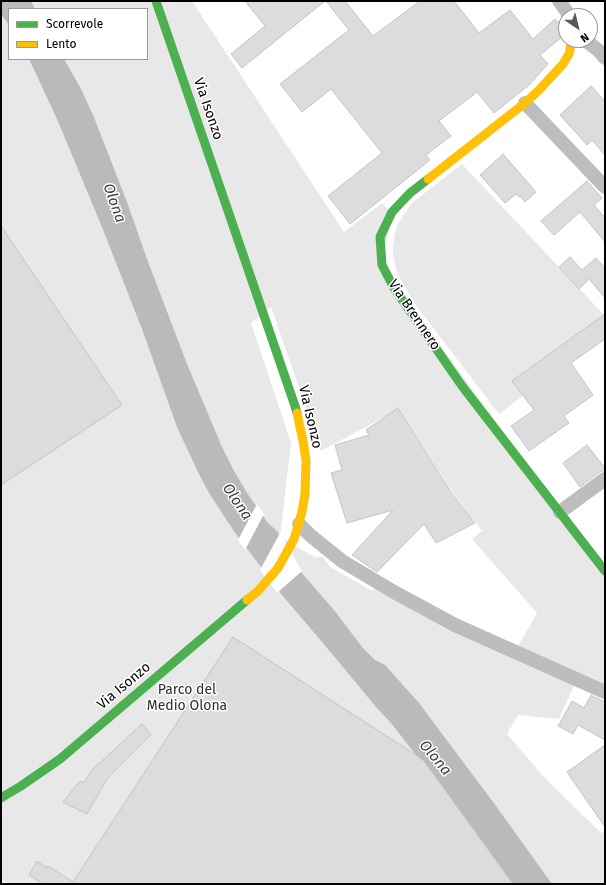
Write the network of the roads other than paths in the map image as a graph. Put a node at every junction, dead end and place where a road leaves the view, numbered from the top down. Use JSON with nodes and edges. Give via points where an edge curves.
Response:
{"nodes":[{"id":1,"x":156,"y":1,"type":"edge"},
{"id":2,"x":570,"y":48,"type":"edge"},
{"id":3,"x":595,"y":48,"type":"edge"},
{"id":4,"x":605,"y":58,"type":"edge"},
{"id":5,"x":525,"y":103,"type":"junction"},
{"id":6,"x":605,"y":187,"type":"edge"},
{"id":7,"x":605,"y":480,"type":"edge"},
{"id":8,"x":560,"y":512,"type":"junction"},
{"id":9,"x":298,"y":526,"type":"junction"},
{"id":10,"x":605,"y":571,"type":"edge"},
{"id":11,"x":605,"y":692,"type":"edge"},
{"id":12,"x":1,"y":798,"type":"edge"}],
"edges":[{"from":1,"to":9,"type":"street","name":"Via Isonzo","via":[[295,406],[306,460],[305,494]]},
{"from":2,"to":5,"type":"street","name":"Via Brennero","via":[[563,64]]},
{"from":3,"to":4,"type":"street"},
{"from":5,"to":6,"type":"street"},
{"from":5,"to":8,"type":"street","name":"Via Brennero","via":[[410,193],[392,212],[380,237],[382,265],[394,288],[462,386]]},
{"from":7,"to":8,"type":"street"},
{"from":8,"to":10,"type":"street","name":"Via Brennero"},
{"from":9,"to":11,"type":"street","via":[[342,561],[421,607],[455,625]]},
{"from":9,"to":12,"type":"street","name":"Via Isonzo","via":[[294,540],[278,568],[253,595],[60,759]]}]}
